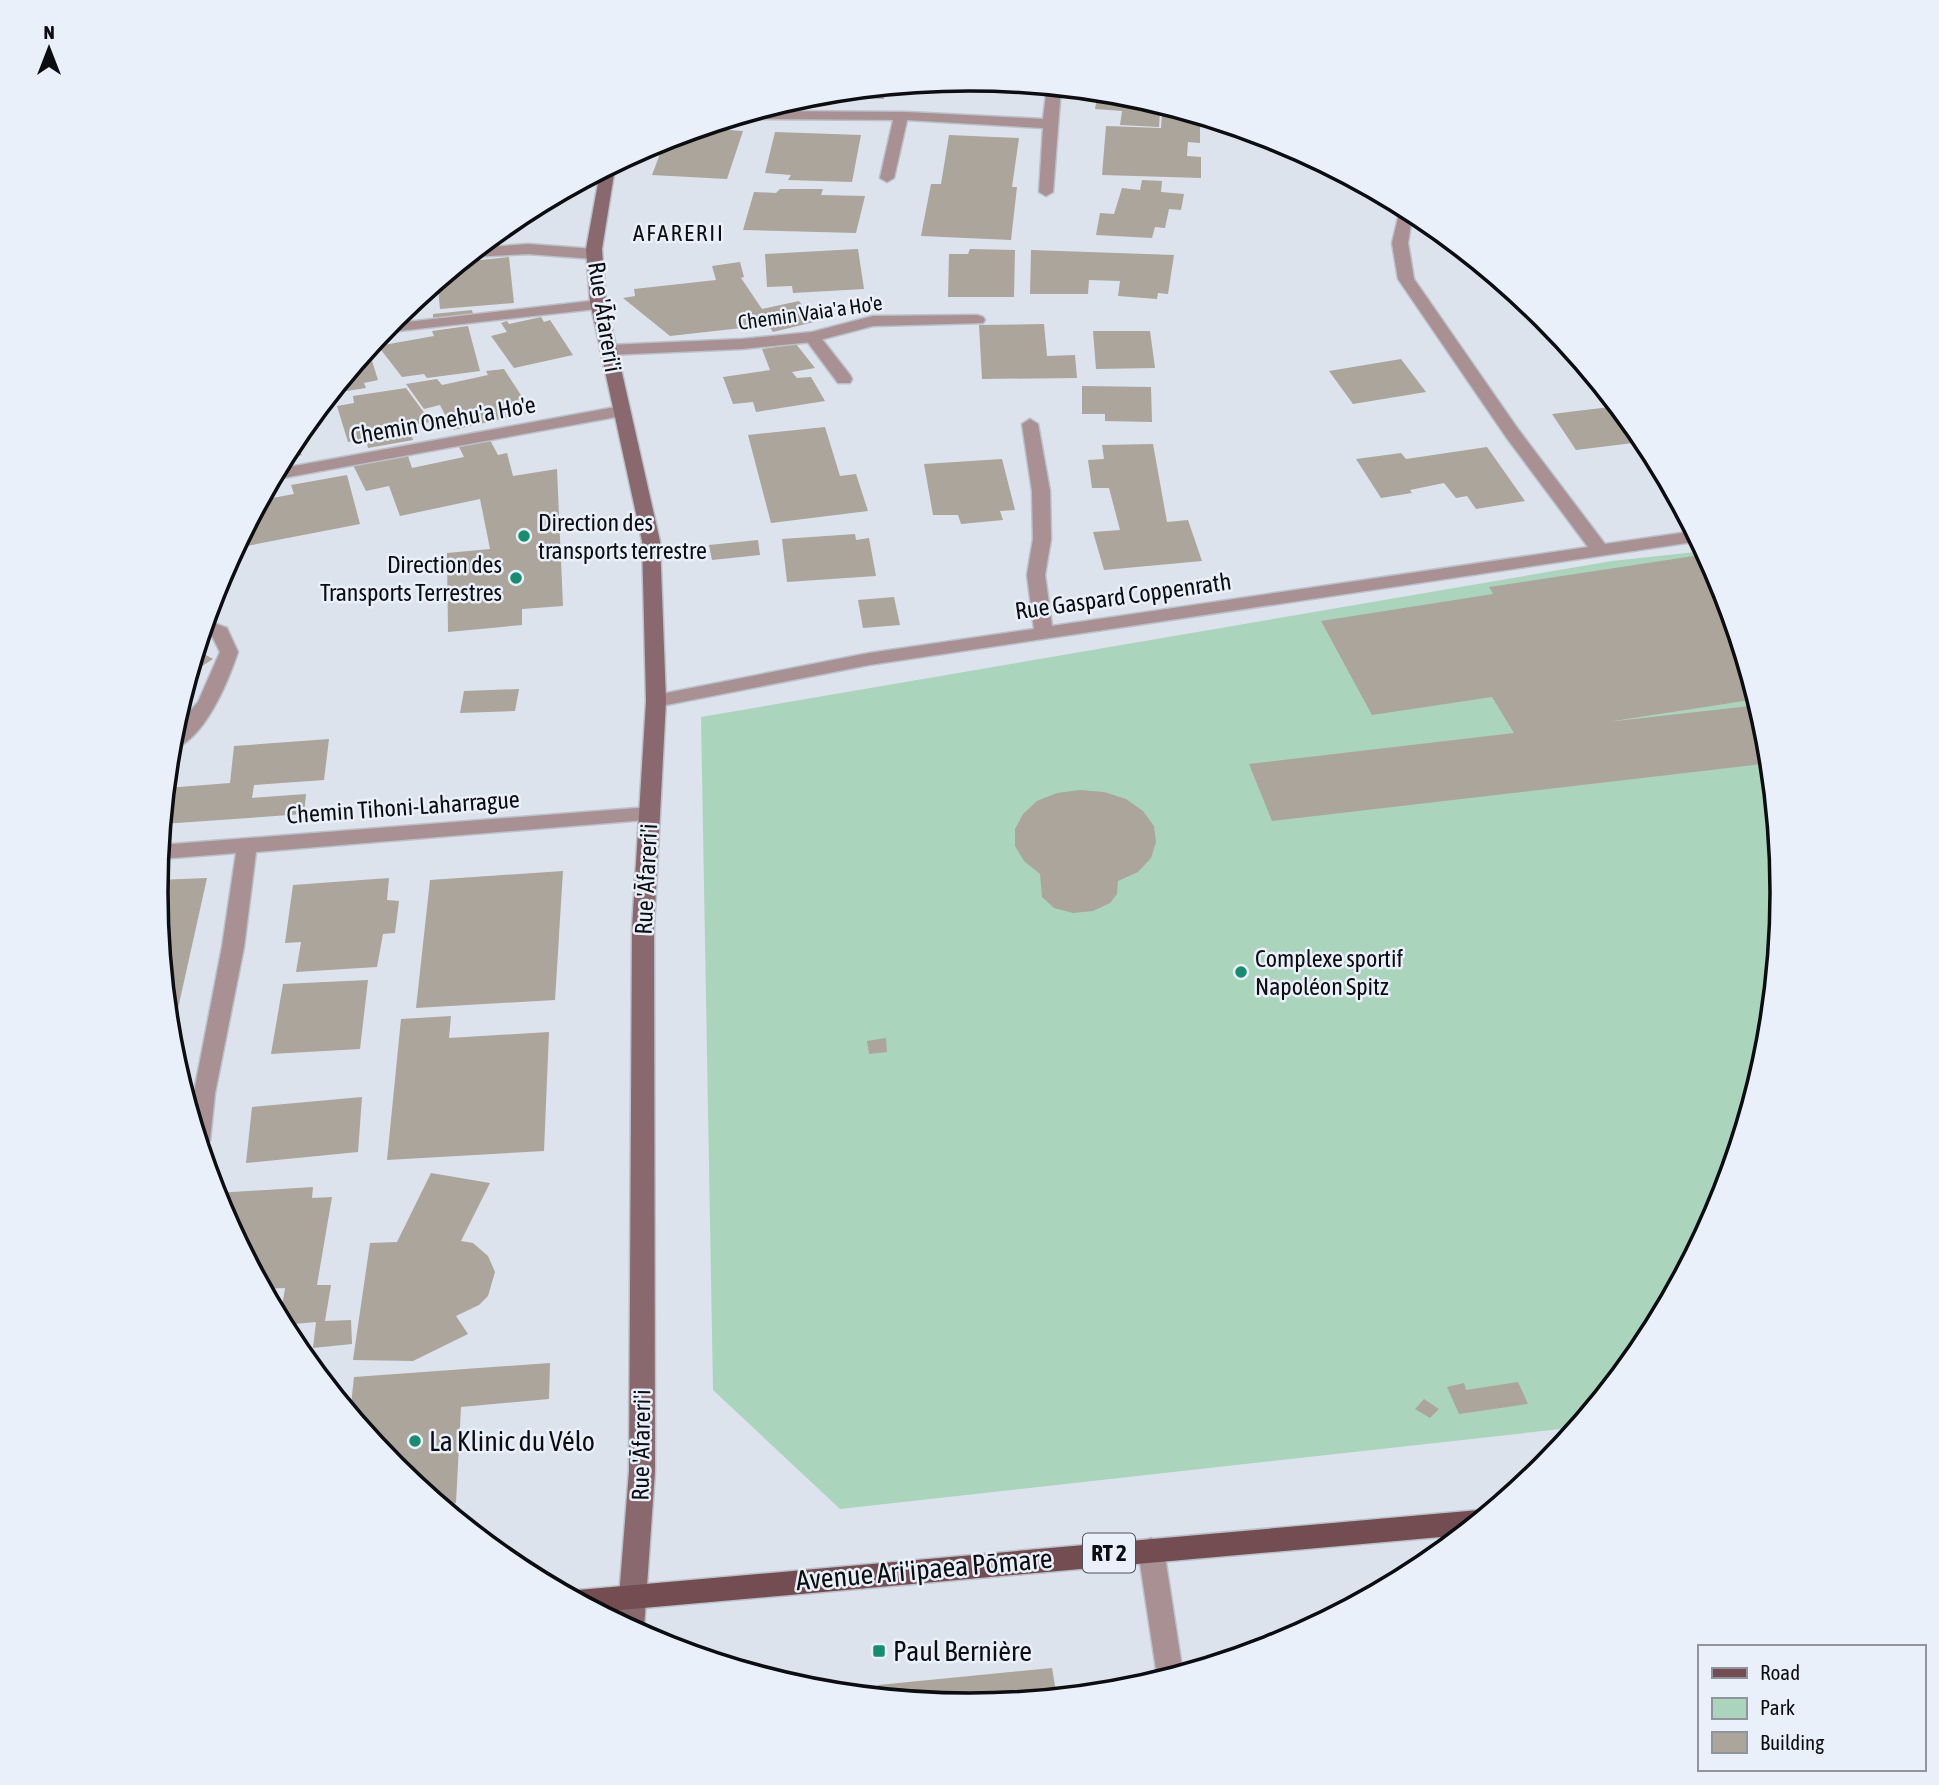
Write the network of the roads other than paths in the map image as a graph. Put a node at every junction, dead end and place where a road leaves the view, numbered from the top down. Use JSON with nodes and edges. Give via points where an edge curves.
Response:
{"nodes":[{"id":1,"x":1053,"y":96,"type":"edge"},
{"id":2,"x":776,"y":115,"type":"edge"},
{"id":3,"x":901,"y":117,"type":"junction"},
{"id":4,"x":1050,"y":124,"type":"junction"},
{"id":5,"x":887,"y":178,"type":"dead end"},
{"id":6,"x":606,"y":179,"type":"edge"},
{"id":7,"x":1046,"y":192,"type":"dead end"},
{"id":8,"x":1404,"y":219,"type":"edge"},
{"id":9,"x":489,"y":252,"type":"edge"},
{"id":10,"x":594,"y":254,"type":"junction"},
{"id":11,"x":599,"y":305,"type":"junction"},
{"id":12,"x":977,"y":320,"type":"dead end"},
{"id":13,"x":402,"y":327,"type":"edge"},
{"id":14,"x":812,"y":337,"type":"junction"},
{"id":15,"x":608,"y":350,"type":"junction"},
{"id":16,"x":844,"y":379,"type":"dead end"},
{"id":17,"x":621,"y":411,"type":"junction"},
{"id":18,"x":1030,"y":424,"type":"dead end"},
{"id":19,"x":287,"y":473,"type":"edge"},
{"id":20,"x":1688,"y":537,"type":"edge"},
{"id":21,"x":1600,"y":550,"type":"junction"},
{"id":22,"x":213,"y":629,"type":"edge"},
{"id":23,"x":1044,"y":633,"type":"junction"},
{"id":24,"x":656,"y":701,"type":"junction"},
{"id":25,"x":183,"y":734,"type":"edge"},
{"id":26,"x":650,"y":814,"type":"junction"},
{"id":27,"x":247,"y":845,"type":"junction"},
{"id":28,"x":170,"y":851,"type":"edge"},
{"id":29,"x":201,"y":1118,"type":"edge"},
{"id":30,"x":1463,"y":1523,"type":"edge"},
{"id":31,"x":1151,"y":1550,"type":"junction"},
{"id":32,"x":632,"y":1597,"type":"junction"},
{"id":33,"x":595,"y":1600,"type":"edge"},
{"id":34,"x":631,"y":1618,"type":"edge"},
{"id":35,"x":1169,"y":1669,"type":"edge"}],
"edges":[{"from":1,"to":4,"type":"street"},
{"from":2,"to":3,"type":"street"},
{"from":3,"to":4,"type":"street"},
{"from":3,"to":5,"type":"street"},
{"from":4,"to":7,"type":"street"},
{"from":6,"to":10,"type":"main road","name":"Rue 'Āfareri'i"},
{"from":8,"to":21,"type":"street","via":[[1400,243],[1406,279]]},
{"from":9,"to":10,"type":"street","via":[[528,249]]},
{"from":10,"to":11,"type":"main road","name":"Rue 'Āfareri'i"},
{"from":11,"to":13,"type":"street"},
{"from":11,"to":15,"type":"main road","name":"Rue 'Āfareri'i"},
{"from":12,"to":14,"type":"street","name":"Chemin Vaia'a Ho'e","via":[[873,321]]},
{"from":14,"to":15,"type":"street","name":"Chemin Vaia'a Ho'e"},
{"from":14,"to":16,"type":"street"},
{"from":15,"to":17,"type":"main road","name":"Rue 'Āfareri'i"},
{"from":17,"to":19,"type":"street","name":"Chemin Onehu'a Ho'e"},
{"from":17,"to":24,"type":"main road","name":"Rue 'Āfareri'i","via":[[651,541]]},
{"from":18,"to":23,"type":"street","via":[[1041,491],[1042,539],[1036,575]]},
{"from":20,"to":21,"type":"street","name":"Rue Gaspard Coppenrath"},
{"from":21,"to":23,"type":"street","name":"Rue Gaspard Coppenrath"},
{"from":22,"to":25,"type":"street","via":[[220,632],[229,652],[217,689]]},
{"from":23,"to":24,"type":"street","name":"Rue Gaspard Coppenrath","via":[[869,659]]},
{"from":24,"to":26,"type":"main road","name":"Rue 'Āfareri'i"},
{"from":26,"to":27,"type":"street","name":"Chemin Tihoni-Laharrague"},
{"from":26,"to":32,"type":"main road","name":"Rue 'Āfareri'i","via":[[643,928],[642,1471]]},
{"from":27,"to":28,"type":"street","name":"Chemin Tihoni-Laharrague"},
{"from":27,"to":29,"type":"street"},
{"from":30,"to":31,"type":"main road","name":"Avenue Ari'ipaea Pōmare","number":"RT 2"},
{"from":31,"to":32,"type":"main road","name":"Avenue Ari'ipaea Pōmare","number":"RT 2"},
{"from":31,"to":35,"type":"street"},
{"from":32,"to":33,"type":"main road","name":"Avenue Ari'ipaea Pōmare","number":"RT 2"},
{"from":32,"to":34,"type":"main road","name":"Rue 'Āfareri'i"}]}
